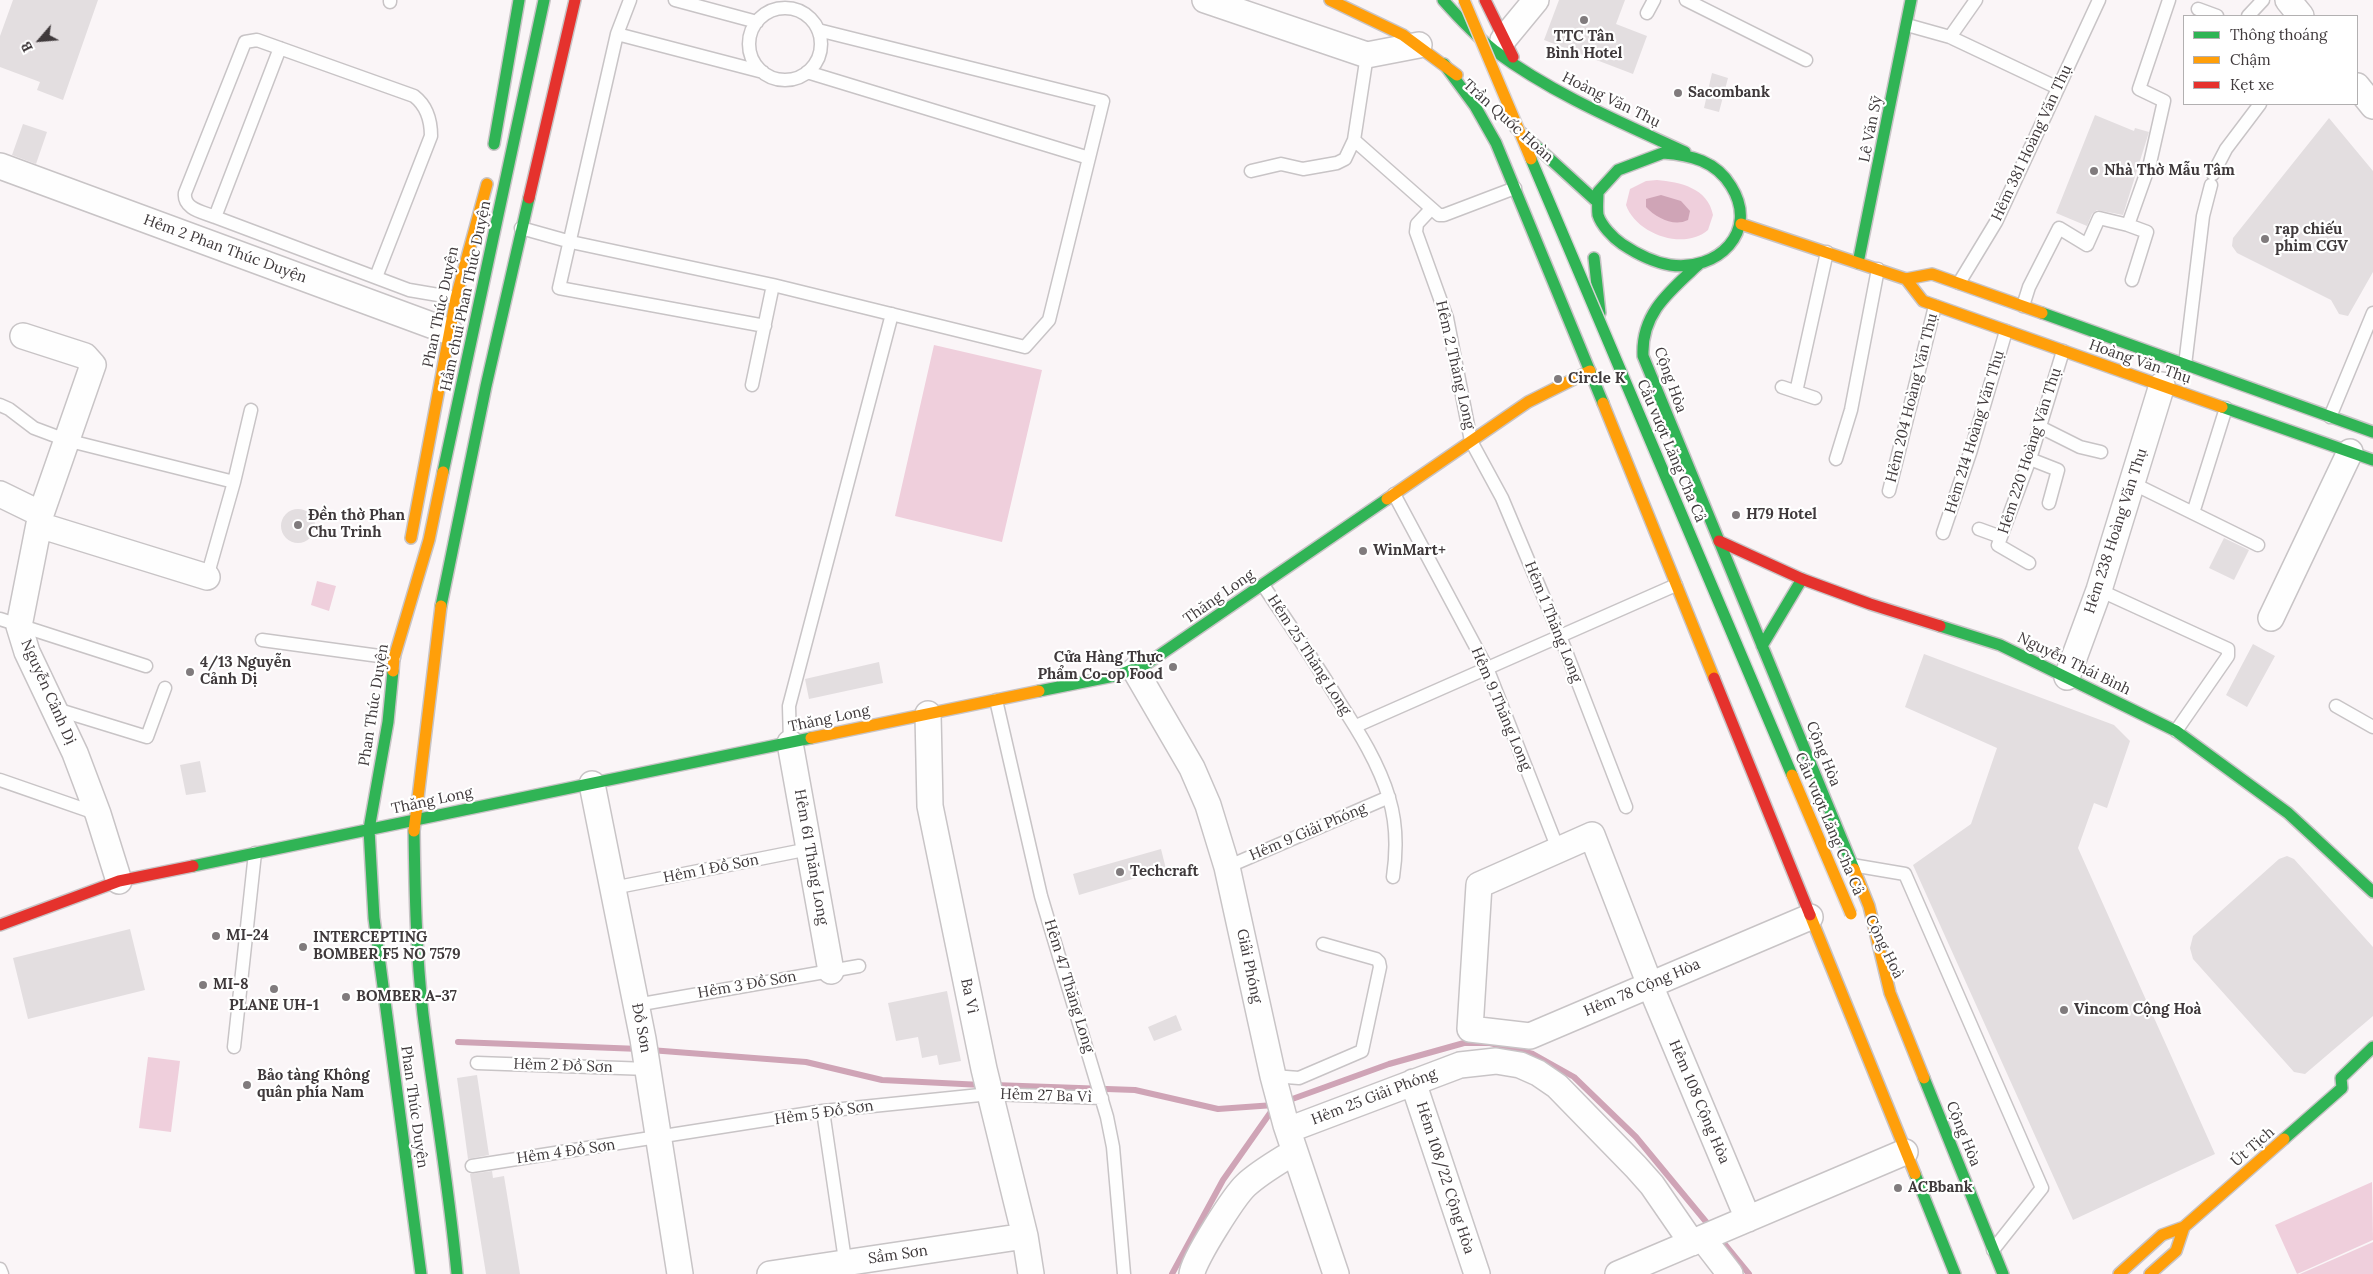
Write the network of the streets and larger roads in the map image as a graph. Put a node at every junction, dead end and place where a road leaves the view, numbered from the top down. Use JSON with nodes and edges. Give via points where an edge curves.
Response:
{"nodes":[{"id":1,"x":519,"y":0,"type":"edge"},
{"id":2,"x":544,"y":0,"type":"edge"},
{"id":3,"x":575,"y":0,"type":"edge"},
{"id":4,"x":1205,"y":0,"type":"edge"},
{"id":5,"x":1330,"y":0,"type":"edge"},
{"id":6,"x":1443,"y":0,"type":"edge"},
{"id":7,"x":1464,"y":0,"type":"edge"},
{"id":8,"x":1485,"y":0,"type":"edge"},
{"id":9,"x":1536,"y":0,"type":"edge"},
{"id":10,"x":1911,"y":0,"type":"edge"},
{"id":11,"x":2288,"y":0,"type":"edge"},
{"id":12,"x":2300,"y":15,"type":"edge"},
{"id":13,"x":1503,"y":40,"type":"junction"},
{"id":14,"x":1419,"y":46,"type":"junction"},
{"id":15,"x":1444,"y":64,"type":"junction"},
{"id":16,"x":1521,"y":69,"type":"junction"},
{"id":17,"x":2358,"y":87,"type":"edge"},
{"id":18,"x":2373,"y":106,"type":"edge"},
{"id":19,"x":493,"y":153,"type":"dead end"},
{"id":20,"x":1690,"y":155,"type":"junction"},
{"id":21,"x":0,"y":166,"type":"edge"},
{"id":22,"x":490,"y":172,"type":"dead end"},
{"id":23,"x":1595,"y":200,"type":"junction"},
{"id":24,"x":1742,"y":224,"type":"junction"},
{"id":25,"x":1600,"y":245,"type":"junction"},
{"id":26,"x":1858,"y":263,"type":"junction"},
{"id":27,"x":1699,"y":264,"type":"junction"},
{"id":28,"x":1906,"y":279,"type":"junction"},
{"id":29,"x":1568,"y":316,"type":"junction"},
{"id":30,"x":450,"y":332,"type":"junction"},
{"id":31,"x":23,"y":336,"type":"dead end"},
{"id":32,"x":1606,"y":365,"type":"dead end"},
{"id":33,"x":1590,"y":370,"type":"junction"},
{"id":34,"x":1609,"y":384,"type":"dead end"},
{"id":35,"x":2162,"y":385,"type":"junction"},
{"id":36,"x":2373,"y":432,"type":"edge"},
{"id":37,"x":1615,"y":433,"type":"junction"},
{"id":38,"x":2350,"y":452,"type":"junction"},
{"id":39,"x":2373,"y":460,"type":"edge"},
{"id":40,"x":0,"y":494,"type":"edge"},
{"id":41,"x":40,"y":520,"type":"junction"},
{"id":42,"x":1719,"y":541,"type":"junction"},
{"id":43,"x":409,"y":547,"type":"dead end"},
{"id":44,"x":410,"y":567,"type":"dead end"},
{"id":45,"x":207,"y":577,"type":"road end"},
{"id":46,"x":1802,"y":579,"type":"junction"},
{"id":47,"x":412,"y":596,"type":"junction"},
{"id":48,"x":2271,"y":618,"type":"dead end"},
{"id":49,"x":10,"y":622,"type":"edge"},
{"id":50,"x":1762,"y":646,"type":"junction"},
{"id":51,"x":1135,"y":670,"type":"junction"},
{"id":52,"x":2067,"y":677,"type":"junction"},
{"id":53,"x":928,"y":714,"type":"junction"},
{"id":54,"x":790,"y":743,"type":"junction"},
{"id":55,"x":592,"y":784,"type":"junction"},
{"id":56,"x":414,"y":822,"type":"junction"},
{"id":57,"x":370,"y":829,"type":"junction"},
{"id":58,"x":119,"y":881,"type":"junction"},
{"id":59,"x":2373,"y":892,"type":"edge"},
{"id":60,"x":1810,"y":916,"type":"junction"},
{"id":61,"x":1853,"y":919,"type":"dead end"},
{"id":62,"x":0,"y":925,"type":"edge"},
{"id":63,"x":1868,"y":949,"type":"dead end"},
{"id":64,"x":831,"y":971,"type":"road end"},
{"id":65,"x":1650,"y":985,"type":"junction"},
{"id":66,"x":1890,"y":993,"type":"junction"},
{"id":67,"x":1470,"y":1028,"type":"joint"},
{"id":68,"x":2373,"y":1047,"type":"edge"},
{"id":69,"x":1413,"y":1082,"type":"junction"},
{"id":70,"x":1289,"y":1135,"type":"junction"},
{"id":71,"x":1905,"y":1152,"type":"junction"},
{"id":72,"x":1738,"y":1224,"type":"junction"},
{"id":73,"x":2184,"y":1227,"type":"junction"},
{"id":74,"x":1025,"y":1236,"type":"junction"},
{"id":75,"x":1698,"y":1241,"type":"junction"},
{"id":76,"x":847,"y":1268,"type":"edge"},
{"id":77,"x":421,"y":1274,"type":"edge"},
{"id":78,"x":457,"y":1274,"type":"edge"},
{"id":79,"x":680,"y":1274,"type":"edge"},
{"id":80,"x":770,"y":1274,"type":"edge"},
{"id":81,"x":1032,"y":1274,"type":"edge"},
{"id":82,"x":1192,"y":1274,"type":"edge"},
{"id":83,"x":1336,"y":1274,"type":"edge"},
{"id":84,"x":1477,"y":1274,"type":"edge"},
{"id":85,"x":1618,"y":1274,"type":"edge"},
{"id":86,"x":1730,"y":1274,"type":"edge"},
{"id":87,"x":1955,"y":1274,"type":"edge"},
{"id":88,"x":2003,"y":1274,"type":"edge"},
{"id":89,"x":2120,"y":1274,"type":"edge"},
{"id":90,"x":2150,"y":1274,"type":"edge"}],
"edges":[{"from":1,"to":19,"type":"main road"},
{"from":2,"to":47,"type":"main road","name":"Hầm chui Phan Thúc Duyện","via":[[454,429]]},
{"from":3,"to":56,"type":"main road","name":"Phan Thúc Duyện","via":[[521,228],[438,621]]},
{"from":4,"to":14,"type":"street","via":[[1367,55]]},
{"from":5,"to":14,"type":"main road","name":"Trần Quốc Hoàn","via":[[1389,27]]},
{"from":6,"to":16,"type":"main road","name":"Hoàng Văn Thụ","via":[[1469,28]]},
{"from":7,"to":61,"type":"main road","name":"Cầu vượt Lăng Cha Cả","bridge":true},
{"from":8,"to":13,"type":"main road","name":"Hoàng Văn Thụ"},
{"from":9,"to":13,"type":"street"},
{"from":10,"to":26,"type":"main road","name":"Lê Văn Sỹ"},
{"from":11,"to":12,"type":"street"},
{"from":13,"to":16,"type":"main road","name":"Hoàng Văn Thụ"},
{"from":14,"to":15,"type":"main road","name":"Trần Quốc Hoàn"},
{"from":15,"to":23,"type":"main road","name":"Trần Quốc Hoàn"},
{"from":15,"to":29,"type":"main road","via":[[1486,124]]},
{"from":16,"to":20,"type":"main road","name":"Hoàng Văn Thụ"},
{"from":17,"to":18,"type":"street"},
{"from":20,"to":23,"type":"main road","via":[[1663,153],[1616,170],[1601,186]]},
{"from":20,"to":24,"type":"main road","via":[[1712,165],[1729,183],[1739,202]]},
{"from":21,"to":30,"type":"street","name":"Hẻm 2 Phan Thúc Duyện"},
{"from":22,"to":30,"type":"main road","name":"Phan Thúc Duyện"},
{"from":23,"to":25,"type":"main road"},
{"from":24,"to":26,"type":"main road"},
{"from":24,"to":27,"type":"main road","via":[[1737,239],[1729,248]]},
{"from":25,"to":27,"type":"main road","via":[[1619,244],[1653,262]]},
{"from":25,"to":29,"type":"main road"},
{"from":25,"to":32,"type":"main road"},
{"from":26,"to":28,"type":"main road"},
{"from":27,"to":42,"type":"main road","name":"Cộng Hòa","via":[[1648,318],[1642,332],[1642,349]]},
{"from":28,"to":35,"type":"main road","name":"Hoàng Văn Thụ","via":[[1924,301],[1935,306]]},
{"from":28,"to":36,"type":"main road","name":"Hoàng Văn Thụ","via":[[1932,274]]},
{"from":29,"to":33,"type":"main road"},
{"from":30,"to":43,"type":"main road","name":"Phan Thúc Duyện"},
{"from":31,"to":41,"type":"street","name":"Nguyễn Cảnh Dị","via":[[85,356],[93,365]]},
{"from":33,"to":37,"type":"main road"},
{"from":33,"to":51,"type":"main road","name":"Thăng Long","via":[[1528,402]]},
{"from":34,"to":37,"type":"main road"},
{"from":35,"to":38,"type":"main road","name":"Hoàng Văn Thụ"},
{"from":35,"to":52,"type":"street","name":"Hẻm 238 Hoàng Văn Thụ","via":[[2100,590]]},
{"from":37,"to":60,"type":"main road"},
{"from":38,"to":39,"type":"main road","name":"Hoàng Văn Thụ"},
{"from":38,"to":48,"type":"street"},
{"from":40,"to":41,"type":"street"},
{"from":41,"to":45,"type":"street"},
{"from":41,"to":49,"type":"street","name":"Nguyễn Cảnh Dị"},
{"from":42,"to":46,"type":"main road","name":"Nguyễn Thái Bình"},
{"from":42,"to":50,"type":"main road","name":"Cộng Hòa"},
{"from":44,"to":47,"type":"main road","name":"Phan Thúc Duyện"},
{"from":46,"to":50,"type":"main road"},
{"from":46,"to":52,"type":"main road","name":"Nguyễn Thái Bình","via":[[1981,638]]},
{"from":47,"to":57,"type":"main road","name":"Phan Thúc Duyện","via":[[394,658],[388,722]]},
{"from":49,"to":58,"type":"street","name":"Nguyễn Cảnh Dị","via":[[56,709],[98,814]]},
{"from":50,"to":66,"type":"main road","name":"Cộng Hòa","via":[[1869,906]]},
{"from":51,"to":53,"type":"main road","name":"Thăng Long"},
{"from":51,"to":70,"type":"street","name":"Giải Phóng","via":[[1201,786],[1227,867]]},
{"from":52,"to":59,"type":"main road","name":"Nguyễn Thái Bình","via":[[2176,731],[2288,813]]},
{"from":53,"to":54,"type":"main road","name":"Thăng Long"},
{"from":53,"to":74,"type":"street","name":"Ba Vì","via":[[930,806],[984,1069]]},
{"from":54,"to":55,"type":"main road","name":"Thăng Long"},
{"from":54,"to":64,"type":"street","name":"Hẻm 61 Thăng Long"},
{"from":55,"to":56,"type":"main road","name":"Thăng Long"},
{"from":55,"to":79,"type":"street","name":"Đồ Sơn","via":[[649,1069]]},
{"from":56,"to":57,"type":"main road","name":"Thăng Long"},
{"from":56,"to":78,"type":"main road","name":"Phan Thúc Duyện","via":[[423,1012],[451,1205]]},
{"from":57,"to":58,"type":"main road","name":"Thăng Long"},
{"from":57,"to":77,"type":"main road","name":"Phan Thúc Duyện","via":[[374,918]]},
{"from":58,"to":62,"type":"main road","name":"Thăng Long"},
{"from":60,"to":65,"type":"street","name":"Hẻm 78 Cộng Hòa"},
{"from":60,"to":71,"type":"main road"},
{"from":63,"to":66,"type":"main road","name":"Cộng Hoà"},
{"from":65,"to":67,"type":"street","name":"Hẻm 78 Cộng Hòa","via":[[1530,1036]]},
{"from":65,"to":67,"type":"street","name":"Hẻm 108 Cộng Hòa","via":[[1592,834],[1479,885]]},
{"from":65,"to":72,"type":"street","name":"Hẻm 108 Cộng Hòa"},
{"from":66,"to":88,"type":"main road","name":"Cộng Hòa"},
{"from":68,"to":73,"type":"main road","name":"Út Tịch","via":[[2341,1078],[2347,1089]]},
{"from":69,"to":70,"type":"street","name":"Hẻm 25 Giải Phóng"},
{"from":69,"to":75,"type":"street","name":"Hẻm 25 Giải Phóng","via":[[1460,1065],[1496,1061],[1520,1065],[1538,1073],[1557,1086],[1652,1185]]},
{"from":69,"to":84,"type":"street","name":"Hẻm 108/22 Cộng Hòa"},
{"from":70,"to":82,"type":"street","name":"Hẻm 25 Giải Phóng","via":[[1239,1193],[1197,1260]]},
{"from":70,"to":83,"type":"street","name":"Giải Phóng"},
{"from":71,"to":72,"type":"street"},
{"from":71,"to":87,"type":"main road"},
{"from":72,"to":75,"type":"street"},
{"from":73,"to":89,"type":"main road","name":"Út Tịch","via":[[2162,1235]]},
{"from":73,"to":90,"type":"main road","via":[[2176,1251]]},
{"from":74,"to":76,"type":"street","name":"Sầm Sơn"},
{"from":74,"to":81,"type":"street","name":"Ba Vì"},
{"from":75,"to":85,"type":"street"},
{"from":75,"to":86,"type":"street","name":"Hẻm 25 Giải Phóng"},
{"from":76,"to":80,"type":"street","name":"Sầm Sơn"}]}
